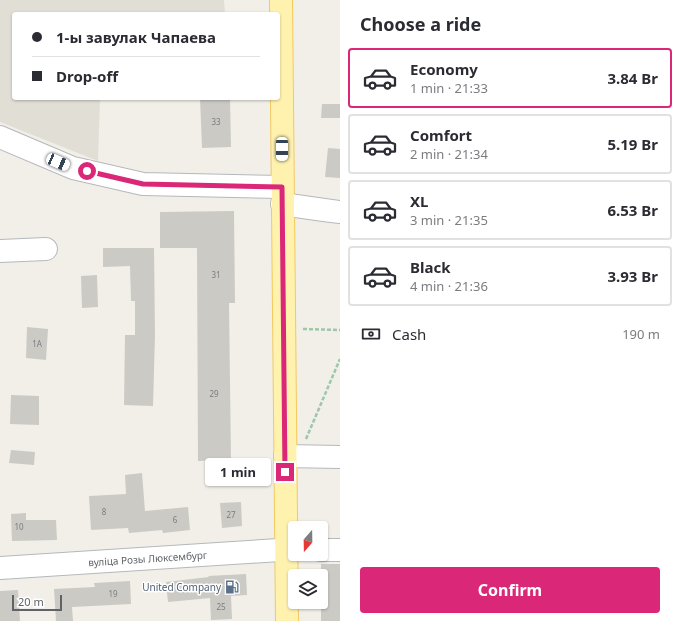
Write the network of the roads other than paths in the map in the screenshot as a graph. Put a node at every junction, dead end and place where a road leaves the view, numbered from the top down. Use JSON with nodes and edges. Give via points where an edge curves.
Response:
{"nodes":[{"id":1,"x":281,"y":0,"type":"edge"},
{"id":2,"x":0,"y":137,"type":"edge"},
{"id":3,"x":282,"y":196,"type":"junction"},
{"id":4,"x":330,"y":217,"type":"edge"},
{"id":5,"x":46,"y":249,"type":"dead end"},
{"id":6,"x":0,"y":251,"type":"edge"},
{"id":7,"x":285,"y":456,"type":"junction"},
{"id":8,"x":340,"y":458,"type":"edge"},
{"id":9,"x":289,"y":521,"type":"edge"},
{"id":10,"x":288,"y":549,"type":"edge"},
{"id":11,"x":328,"y":550,"type":"edge"},
{"id":12,"x":340,"y":550,"type":"edge"},
{"id":13,"x":290,"y":561,"type":"edge"},
{"id":14,"x":0,"y":568,"type":"edge"},
{"id":15,"x":287,"y":621,"type":"edge"}],
"edges":[{"from":1,"to":3,"type":"main road"},
{"from":2,"to":3,"type":"street","via":[[73,168],[143,184]]},
{"from":3,"to":4,"type":"street"},
{"from":3,"to":7,"type":"main road"},
{"from":5,"to":6,"type":"street"},
{"from":7,"to":8,"type":"street"},
{"from":7,"to":9,"type":"main road"},
{"from":10,"to":14,"type":"street","name":"вуліца Розы Люксембург"},
{"from":11,"to":12,"type":"street"},
{"from":13,"to":15,"type":"main road"}]}
